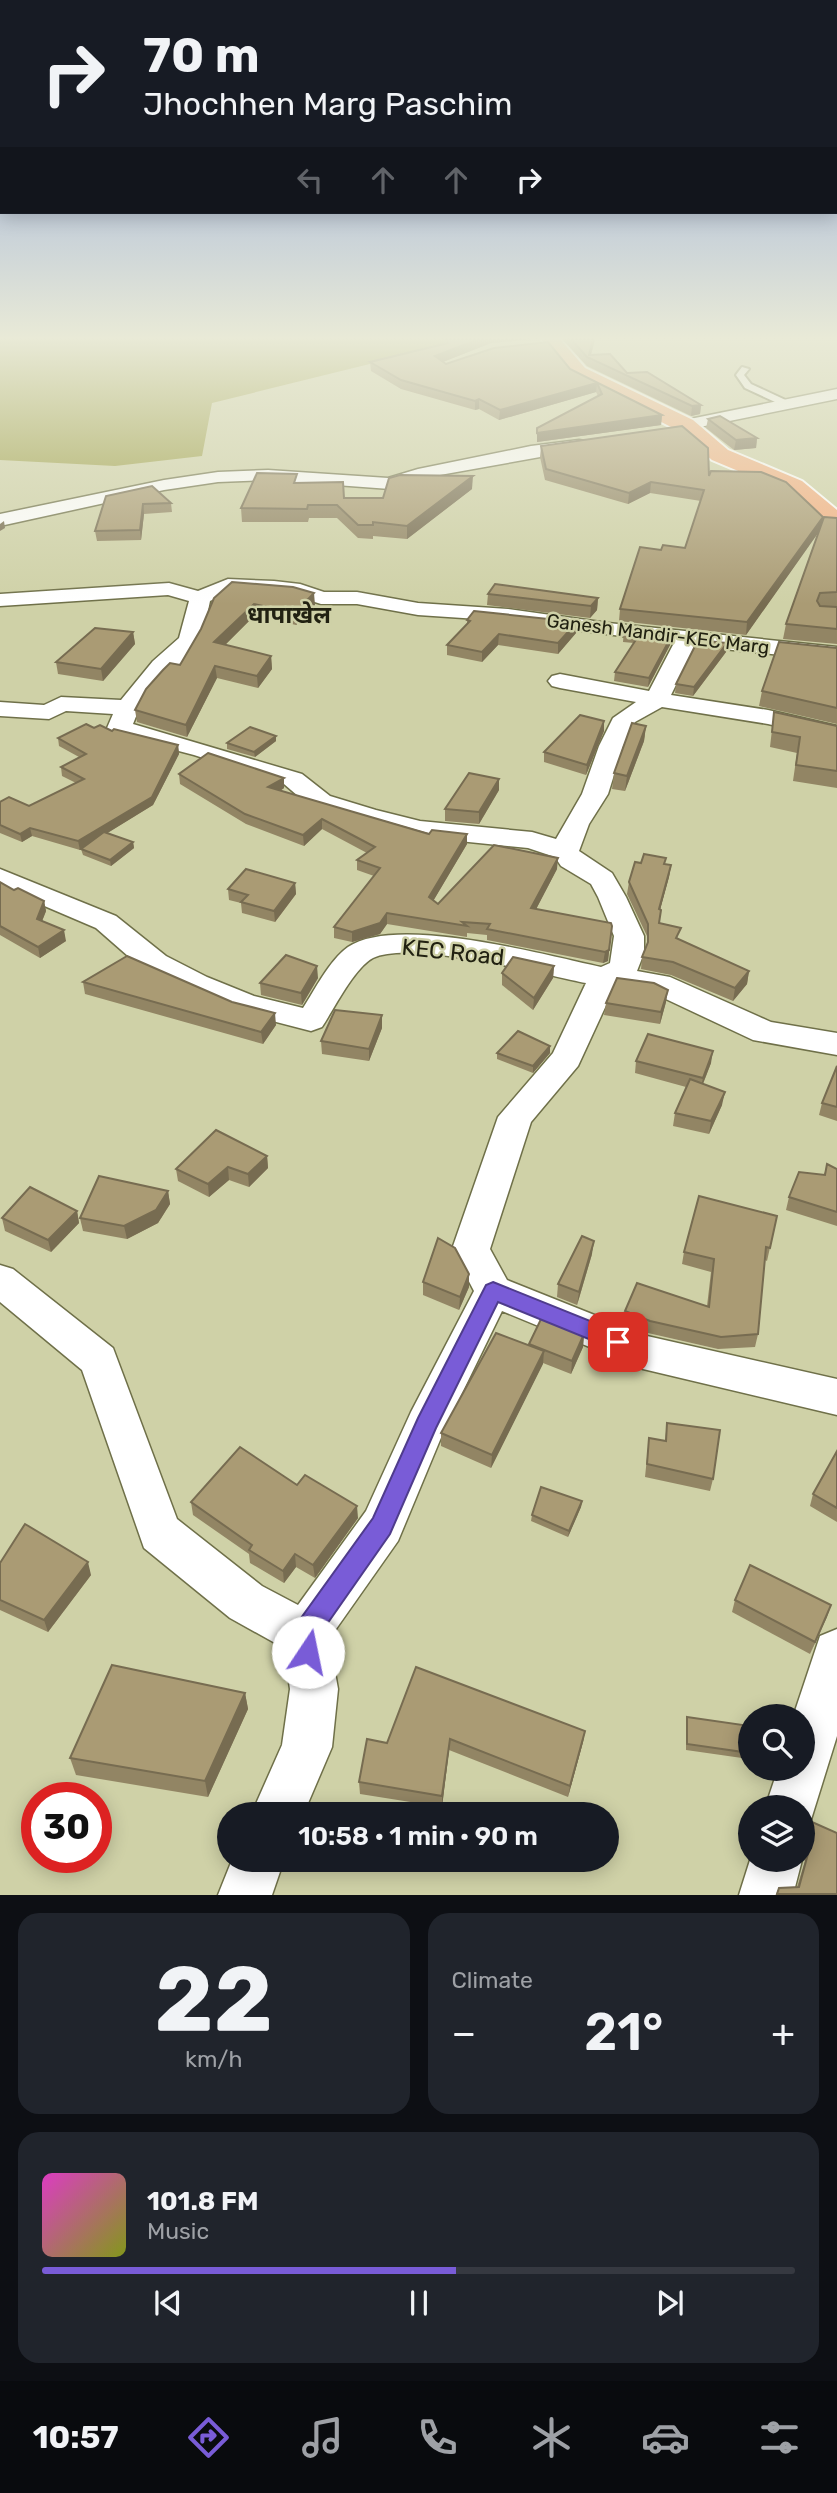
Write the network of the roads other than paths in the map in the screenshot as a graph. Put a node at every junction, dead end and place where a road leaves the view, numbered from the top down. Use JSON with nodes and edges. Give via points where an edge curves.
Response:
{"nodes":[{"id":1,"x":684,"y":427,"type":"edge"},
{"id":2,"x":687,"y":427,"type":"edge"},
{"id":3,"x":651,"y":432,"type":"edge"},
{"id":4,"x":593,"y":443,"type":"edge"},
{"id":5,"x":0,"y":520,"type":"edge"},
{"id":6,"x":837,"y":523,"type":"edge"},
{"id":7,"x":200,"y":598,"type":"junction"},
{"id":8,"x":0,"y":600,"type":"edge"},
{"id":9,"x":688,"y":637,"type":"junction"},
{"id":10,"x":837,"y":654,"type":"edge"},
{"id":11,"x":560,"y":681,"type":"dead end"},
{"id":12,"x":656,"y":701,"type":"junction"},
{"id":13,"x":127,"y":708,"type":"junction"},
{"id":14,"x":0,"y":709,"type":"edge"},
{"id":15,"x":837,"y":733,"type":"edge"},
{"id":16,"x":565,"y":851,"type":"junction"},
{"id":17,"x":0,"y":877,"type":"edge"},
{"id":18,"x":604,"y":977,"type":"junction"},
{"id":19,"x":837,"y":1044,"type":"edge"},
{"id":20,"x":0,"y":1280,"type":"edge"},
{"id":21,"x":493,"y":1291,"type":"junction"},
{"id":22,"x":837,"y":1398,"type":"edge"},
{"id":23,"x":305,"y":1634,"type":"junction"},
{"id":24,"x":837,"y":1653,"type":"edge"},
{"id":25,"x":815,"y":1727,"type":"edge"},
{"id":26,"x":283,"y":1802,"type":"edge"},
{"id":27,"x":253,"y":1872,"type":"edge"},
{"id":28,"x":773,"y":1872,"type":"edge"},
{"id":29,"x":244,"y":1895,"type":"edge"},
{"id":30,"x":766,"y":1895,"type":"edge"}],
"edges":[{"from":1,"to":3,"type":"street"},
{"from":2,"to":6,"type":"main road","via":[[720,455],[794,486]]},
{"from":4,"to":5,"type":"street","via":[[519,453],[390,484],[268,475],[218,477]]},
{"from":7,"to":8,"type":"street","via":[[169,589]]},
{"from":7,"to":9,"type":"street","name":"Ganesh Mandir-KEC Marg","via":[[228,585],[274,587],[321,598],[357,598],[418,609],[658,622]]},
{"from":7,"to":13,"type":"street","via":[[189,640]]},
{"from":9,"to":10,"type":"street","name":"Ganesh Mandir-KEC Marg"},
{"from":9,"to":12,"type":"street"},
{"from":11,"to":12,"type":"street"},
{"from":12,"to":15,"type":"street","via":[[768,716]]},
{"from":12,"to":16,"type":"street","via":[[625,718],[595,794]]},
{"from":13,"to":14,"type":"street","via":[[61,704],[49,712]]},
{"from":13,"to":16,"type":"street","via":[[119,727],[293,779],[321,802],[420,829],[532,841]]},
{"from":16,"to":18,"type":"street","via":[[571,860],[602,879],[629,936],[623,969]]},
{"from":17,"to":18,"type":"street","name":"KEC Road","via":[[106,922],[155,963],[197,984],[245,1004],[311,1020],[349,962],[380,946],[430,944],[469,949]]},
{"from":18,"to":19,"type":"street","name":"KEC Road","via":[[659,984],[764,1031]]},
{"from":18,"to":21,"type":"street","via":[[568,1058],[515,1117],[471,1249]]},
{"from":20,"to":23,"type":"street","via":[[99,1360],[160,1533],[246,1602]]},
{"from":21,"to":22,"type":"street","via":[[643,1352]]},
{"from":21,"to":23,"type":"street","via":[[382,1526]]},
{"from":23,"to":26,"type":"street","via":[[314,1689],[307,1747]]},
{"from":24,"to":25,"type":"street"},
{"from":27,"to":29,"type":"street"},
{"from":28,"to":30,"type":"street"}]}
